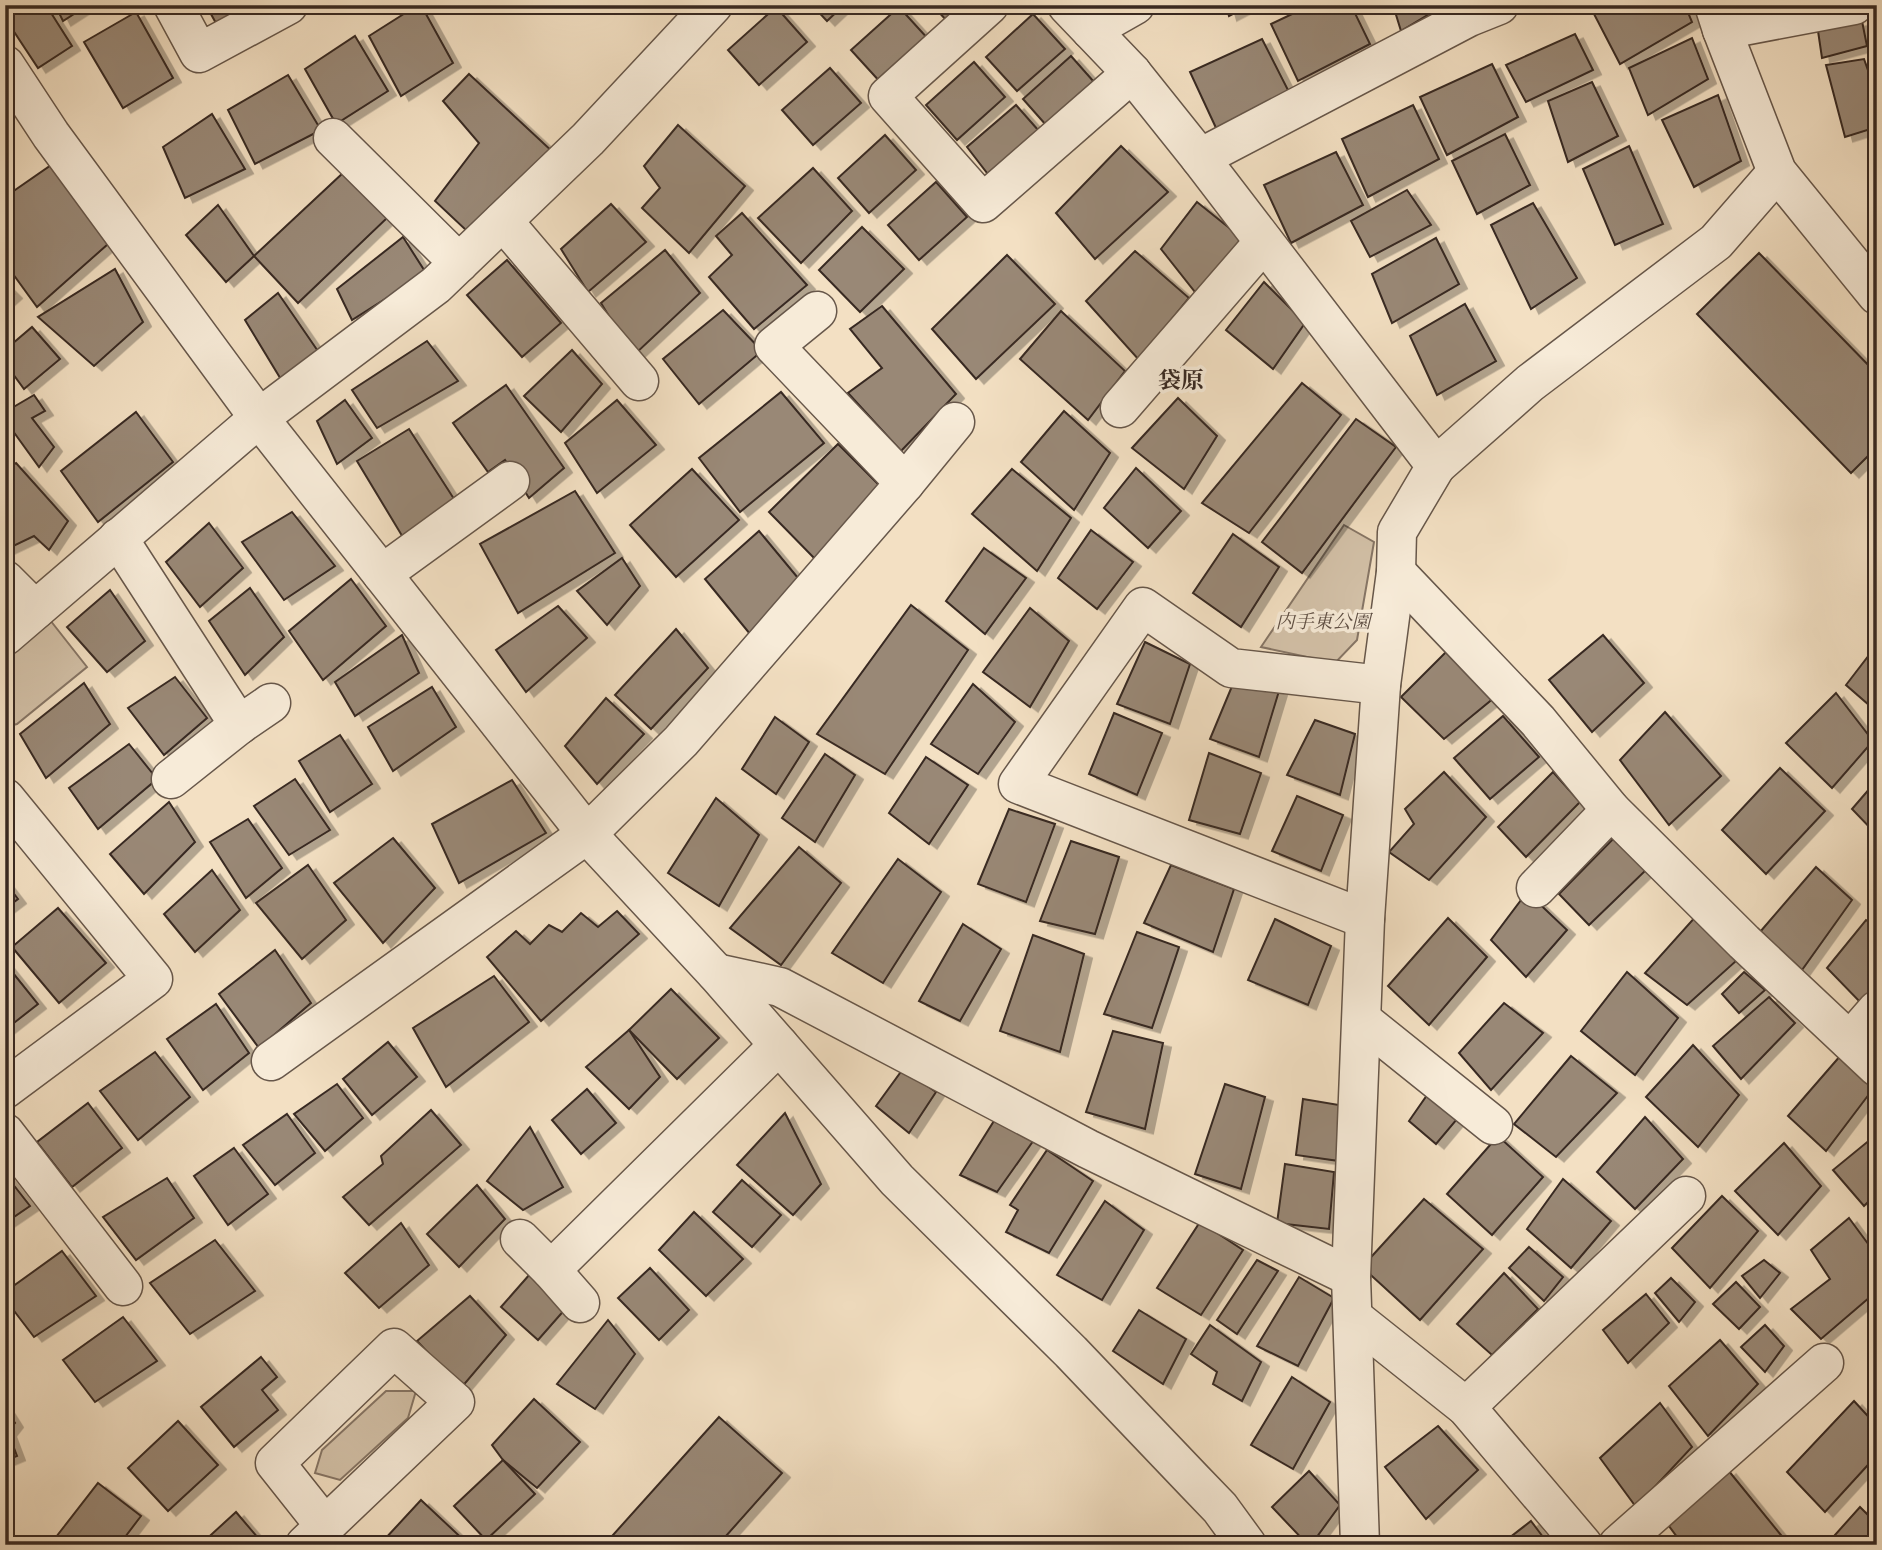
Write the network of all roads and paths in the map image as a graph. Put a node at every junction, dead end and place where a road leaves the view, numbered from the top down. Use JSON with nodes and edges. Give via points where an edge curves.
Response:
{"nodes":[{"id":1,"x":173,"y":5,"type":"edge"},
{"id":2,"x":288,"y":5,"type":"edge"},
{"id":3,"x":713,"y":5,"type":"edge"},
{"id":4,"x":989,"y":5,"type":"edge"},
{"id":5,"x":1135,"y":5,"type":"edge"},
{"id":6,"x":1499,"y":5,"type":"edge"},
{"id":7,"x":1854,"y":5,"type":"edge"},
{"id":8,"x":1079,"y":18,"type":"edge"},
{"id":9,"x":1718,"y":18,"type":"edge"},
{"id":10,"x":5,"y":65,"type":"edge"},
{"id":11,"x":1132,"y":73,"type":"junction"},
{"id":12,"x":333,"y":138,"type":"dead end"},
{"id":13,"x":1200,"y":158,"type":"junction"},
{"id":14,"x":1777,"y":172,"type":"junction"},
{"id":15,"x":503,"y":222,"type":"junction"},
{"id":16,"x":1264,"y":242,"type":"junction"},
{"id":17,"x":459,"y":263,"type":"junction"},
{"id":18,"x":1877,"y":295,"type":"edge"},
{"id":19,"x":817,"y":311,"type":"dead end"},
{"id":20,"x":639,"y":381,"type":"dead end"},
{"id":21,"x":1120,"y":408,"type":"dead end"},
{"id":22,"x":258,"y":418,"type":"junction"},
{"id":23,"x":956,"y":422,"type":"dead end"},
{"id":24,"x":1436,"y":466,"type":"junction"},
{"id":25,"x":510,"y":481,"type":"dead end"},
{"id":26,"x":905,"y":484,"type":"junction"},
{"id":27,"x":118,"y":538,"type":"junction"},
{"id":28,"x":1396,"y":572,"type":"junction"},
{"id":29,"x":382,"y":574,"type":"junction"},
{"id":30,"x":5,"y":580,"type":"edge"},
{"id":31,"x":35,"y":610,"type":"junction"},
{"id":32,"x":5,"y":636,"type":"edge"},
{"id":33,"x":1381,"y":685,"type":"junction"},
{"id":34,"x":271,"y":703,"type":"dead end"},
{"id":35,"x":239,"y":726,"type":"junction"},
{"id":36,"x":171,"y":779,"type":"dead end"},
{"id":37,"x":5,"y":798,"type":"edge"},
{"id":38,"x":1611,"y":810,"type":"junction"},
{"id":39,"x":587,"y":834,"type":"junction"},
{"id":40,"x":1536,"y":888,"type":"dead end"},
{"id":41,"x":1366,"y":919,"type":"junction"},
{"id":42,"x":716,"y":973,"type":"junction"},
{"id":43,"x":1877,"y":1010,"type":"edge"},
{"id":44,"x":1362,"y":1020,"type":"junction"},
{"id":45,"x":779,"y":1045,"type":"junction"},
{"id":46,"x":1863,"y":1054,"type":"edge"},
{"id":47,"x":271,"y":1060,"type":"dead end"},
{"id":48,"x":5,"y":1089,"type":"edge"},
{"id":49,"x":1493,"y":1125,"type":"dead end"},
{"id":50,"x":5,"y":1133,"type":"edge"},
{"id":51,"x":1686,"y":1196,"type":"dead end"},
{"id":52,"x":520,"y":1239,"type":"dead end"},
{"id":53,"x":551,"y":1270,"type":"junction"},
{"id":54,"x":1351,"y":1277,"type":"junction"},
{"id":55,"x":124,"y":1286,"type":"dead end"},
{"id":56,"x":580,"y":1303,"type":"dead end"},
{"id":57,"x":1354,"y":1318,"type":"junction"},
{"id":58,"x":1824,"y":1363,"type":"dead end"},
{"id":59,"x":1466,"y":1407,"type":"junction"},
{"id":60,"x":315,"y":1535,"type":"edge"},
{"id":61,"x":1247,"y":1545,"type":"edge"},
{"id":62,"x":1360,"y":1545,"type":"edge"},
{"id":63,"x":1583,"y":1545,"type":"edge"},
{"id":64,"x":1618,"y":1545,"type":"edge"}],
"edges":[{"from":1,"to":2,"type":"street","via":[[199,53]]},
{"from":3,"to":15,"type":"street"},
{"from":4,"to":11,"type":"street","via":[[888,96],[983,203]]},
{"from":5,"to":8,"type":"street"},
{"from":6,"to":13,"type":"street"},
{"from":7,"to":9,"type":"street"},
{"from":8,"to":11,"type":"street"},
{"from":9,"to":14,"type":"street"},
{"from":10,"to":22,"type":"street"},
{"from":11,"to":13,"type":"street"},
{"from":12,"to":17,"type":"street"},
{"from":13,"to":16,"type":"street"},
{"from":14,"to":18,"type":"street"},
{"from":14,"to":24,"type":"street","via":[[1716,242],[1530,383]]},
{"from":15,"to":17,"type":"street"},
{"from":15,"to":20,"type":"street"},
{"from":16,"to":21,"type":"street"},
{"from":16,"to":24,"type":"street"},
{"from":17,"to":22,"type":"street"},
{"from":19,"to":26,"type":"street","via":[[774,346]]},
{"from":22,"to":27,"type":"street"},
{"from":22,"to":29,"type":"street"},
{"from":23,"to":26,"type":"street"},
{"from":24,"to":28,"type":"street","via":[[1397,532]]},
{"from":25,"to":29,"type":"street"},
{"from":26,"to":39,"type":"street","via":[[681,741]]},
{"from":27,"to":31,"type":"street"},
{"from":27,"to":35,"type":"street"},
{"from":28,"to":33,"type":"street"},
{"from":28,"to":38,"type":"street","via":[[1538,721]]},
{"from":29,"to":39,"type":"street"},
{"from":30,"to":31,"type":"street"},
{"from":31,"to":32,"type":"street"},
{"from":33,"to":41,"type":"street"},
{"from":33,"to":41,"type":"street","via":[[1231,668],[1143,607],[1018,784]]},
{"from":34,"to":35,"type":"street"},
{"from":35,"to":36,"type":"street"},
{"from":37,"to":48,"type":"street","via":[[153,979]]},
{"from":38,"to":40,"type":"street"},
{"from":38,"to":46,"type":"street"},
{"from":39,"to":42,"type":"street"},
{"from":39,"to":47,"type":"street"},
{"from":41,"to":44,"type":"street"},
{"from":42,"to":45,"type":"street"},
{"from":42,"to":54,"type":"street","via":[[780,987],[1088,1149]]},
{"from":43,"to":46,"type":"street"},
{"from":44,"to":49,"type":"street"},
{"from":44,"to":54,"type":"street"},
{"from":45,"to":53,"type":"street"},
{"from":45,"to":61,"type":"street","via":[[897,1180],[1137,1421],[1220,1508]]},
{"from":50,"to":55,"type":"street"},
{"from":51,"to":59,"type":"street"},
{"from":52,"to":53,"type":"street"},
{"from":53,"to":56,"type":"street"},
{"from":54,"to":57,"type":"street"},
{"from":57,"to":59,"type":"street"},
{"from":57,"to":62,"type":"street"},
{"from":58,"to":64,"type":"street"},
{"from":59,"to":63,"type":"street"},
{"from":60,"to":60,"type":"street","via":[[455,1402],[394,1348],[275,1463]]}]}
